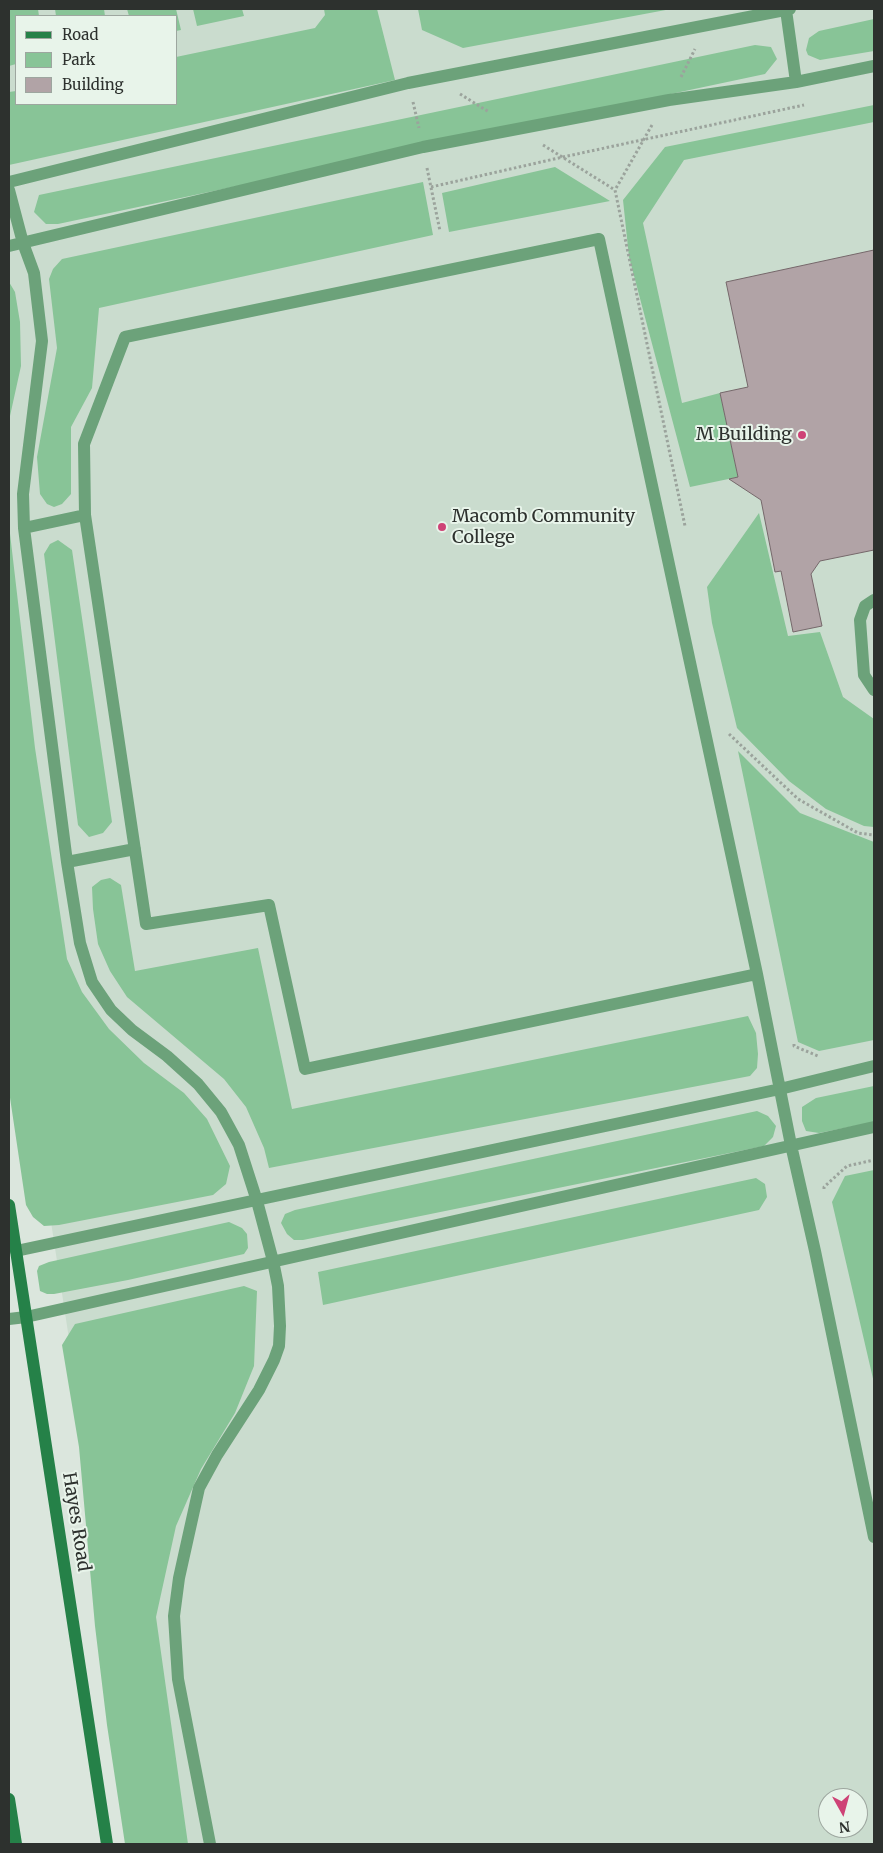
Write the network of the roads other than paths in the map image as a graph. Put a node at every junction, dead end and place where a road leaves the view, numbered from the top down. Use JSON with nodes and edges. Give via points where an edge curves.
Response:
{"nodes":[{"id":1,"x":788,"y":9,"type":"edge"},
{"id":2,"x":874,"y":66,"type":"edge"},
{"id":3,"x":796,"y":82,"type":"junction"},
{"id":4,"x":9,"y":182,"type":"edge"},
{"id":5,"x":9,"y":190,"type":"edge"},
{"id":6,"x":23,"y":243,"type":"junction"},
{"id":7,"x":9,"y":246,"type":"edge"},
{"id":8,"x":85,"y":515,"type":"junction"},
{"id":9,"x":24,"y":528,"type":"junction"},
{"id":10,"x":874,"y":600,"type":"edge"},
{"id":11,"x":874,"y":690,"type":"edge"},
{"id":12,"x":135,"y":849,"type":"junction"},
{"id":13,"x":67,"y":862,"type":"junction"},
{"id":14,"x":757,"y":974,"type":"junction"},
{"id":15,"x":874,"y":1066,"type":"edge"},
{"id":16,"x":780,"y":1089,"type":"junction"},
{"id":17,"x":874,"y":1127,"type":"edge"},
{"id":18,"x":791,"y":1145,"type":"junction"},
{"id":19,"x":256,"y":1201,"type":"junction"},
{"id":20,"x":9,"y":1205,"type":"edge"},
{"id":21,"x":16,"y":1251,"type":"junction"},
{"id":22,"x":273,"y":1261,"type":"junction"},
{"id":23,"x":26,"y":1317,"type":"junction"},
{"id":24,"x":9,"y":1319,"type":"edge"},
{"id":25,"x":874,"y":1537,"type":"edge"},
{"id":26,"x":9,"y":1799,"type":"edge"},
{"id":27,"x":16,"y":1844,"type":"edge"},
{"id":28,"x":107,"y":1844,"type":"edge"},
{"id":29,"x":210,"y":1844,"type":"edge"}],
"edges":[{"from":1,"to":3,"type":"lane"},
{"from":1,"to":4,"type":"lane","via":[[408,83]]},
{"from":2,"to":3,"type":"lane"},
{"from":3,"to":6,"type":"lane","via":[[669,100],[423,147]]},
{"from":5,"to":6,"type":"lane"},
{"from":6,"to":7,"type":"lane"},
{"from":6,"to":9,"type":"lane","via":[[34,274],[42,341],[24,494]]},
{"from":8,"to":9,"type":"lane"},
{"from":8,"to":12,"type":"lane"},
{"from":8,"to":14,"type":"lane","via":[[84,444],[125,338],[599,239]]},
{"from":9,"to":13,"type":"lane"},
{"from":10,"to":11,"type":"lane","via":[[865,606],[860,620],[864,675]]},
{"from":12,"to":13,"type":"lane"},
{"from":12,"to":14,"type":"lane","via":[[146,924],[268,906],[305,1069]]},
{"from":13,"to":19,"type":"lane","via":[[80,943],[92,982],[111,1010],[198,1084],[221,1112],[239,1145]]},
{"from":14,"to":16,"type":"lane"},
{"from":15,"to":16,"type":"lane"},
{"from":16,"to":18,"type":"lane"},
{"from":16,"to":19,"type":"lane"},
{"from":17,"to":18,"type":"lane"},
{"from":18,"to":22,"type":"lane"},
{"from":18,"to":25,"type":"lane"},
{"from":19,"to":21,"type":"lane"},
{"from":19,"to":22,"type":"lane"},
{"from":20,"to":21,"type":"street","name":"Hayes Road"},
{"from":21,"to":23,"type":"street","name":"Hayes Road"},
{"from":22,"to":23,"type":"lane"},
{"from":22,"to":29,"type":"lane","via":[[280,1305],[279,1346],[259,1390],[199,1488],[178,1578],[174,1616],[178,1679]]},
{"from":23,"to":24,"type":"lane"},
{"from":23,"to":28,"type":"street","name":"Hayes Road"},
{"from":26,"to":27,"type":"street"}]}
